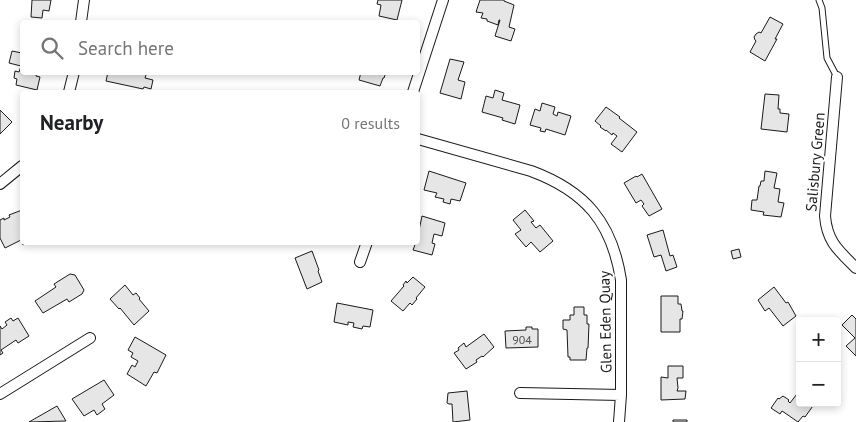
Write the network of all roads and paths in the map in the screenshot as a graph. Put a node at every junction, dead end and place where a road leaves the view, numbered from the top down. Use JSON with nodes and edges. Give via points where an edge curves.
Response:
{"nodes":[{"id":1,"x":84,"y":0,"type":"edge"},
{"id":2,"x":444,"y":0,"type":"edge"},
{"id":3,"x":819,"y":0,"type":"edge"},
{"id":4,"x":81,"y":20,"type":"edge"},
{"id":5,"x":420,"y":71,"type":"edge"},
{"id":6,"x":73,"y":75,"type":"edge"},
{"id":7,"x":419,"y":75,"type":"edge"},
{"id":8,"x":837,"y":77,"type":"joint"},
{"id":9,"x":69,"y":90,"type":"edge"},
{"id":10,"x":414,"y":90,"type":"edge"},
{"id":11,"x":420,"y":140,"type":"edge"},
{"id":12,"x":20,"y":168,"type":"edge"},
{"id":13,"x":0,"y":184,"type":"edge"},
{"id":14,"x":366,"y":245,"type":"edge"},
{"id":15,"x":360,"y":262,"type":"dead end"},
{"id":16,"x":856,"y":268,"type":"edge"},
{"id":17,"x":90,"y":338,"type":"dead end"},
{"id":18,"x":520,"y":393,"type":"dead end"},
{"id":19,"x":0,"y":394,"type":"edge"},
{"id":20,"x":621,"y":395,"type":"junction"},
{"id":21,"x":619,"y":422,"type":"edge"}],
"edges":[{"from":1,"to":4,"type":"street"},
{"from":2,"to":5,"type":"street"},
{"from":3,"to":8,"type":"lane","via":[[827,58]]},
{"from":6,"to":9,"type":"street"},
{"from":7,"to":10,"type":"street"},
{"from":8,"to":16,"type":"street","name":"Salisbury Green","via":[[825,216],[829,237]]},
{"from":11,"to":20,"type":"street","name":"Glen Eden Quay","via":[[548,177],[581,198],[594,212],[613,244],[621,280]]},
{"from":12,"to":13,"type":"street"},
{"from":14,"to":15,"type":"street"},
{"from":17,"to":19,"type":"street"},
{"from":18,"to":20,"type":"street"},
{"from":20,"to":21,"type":"street","name":"Glen Eden Quay"}]}
